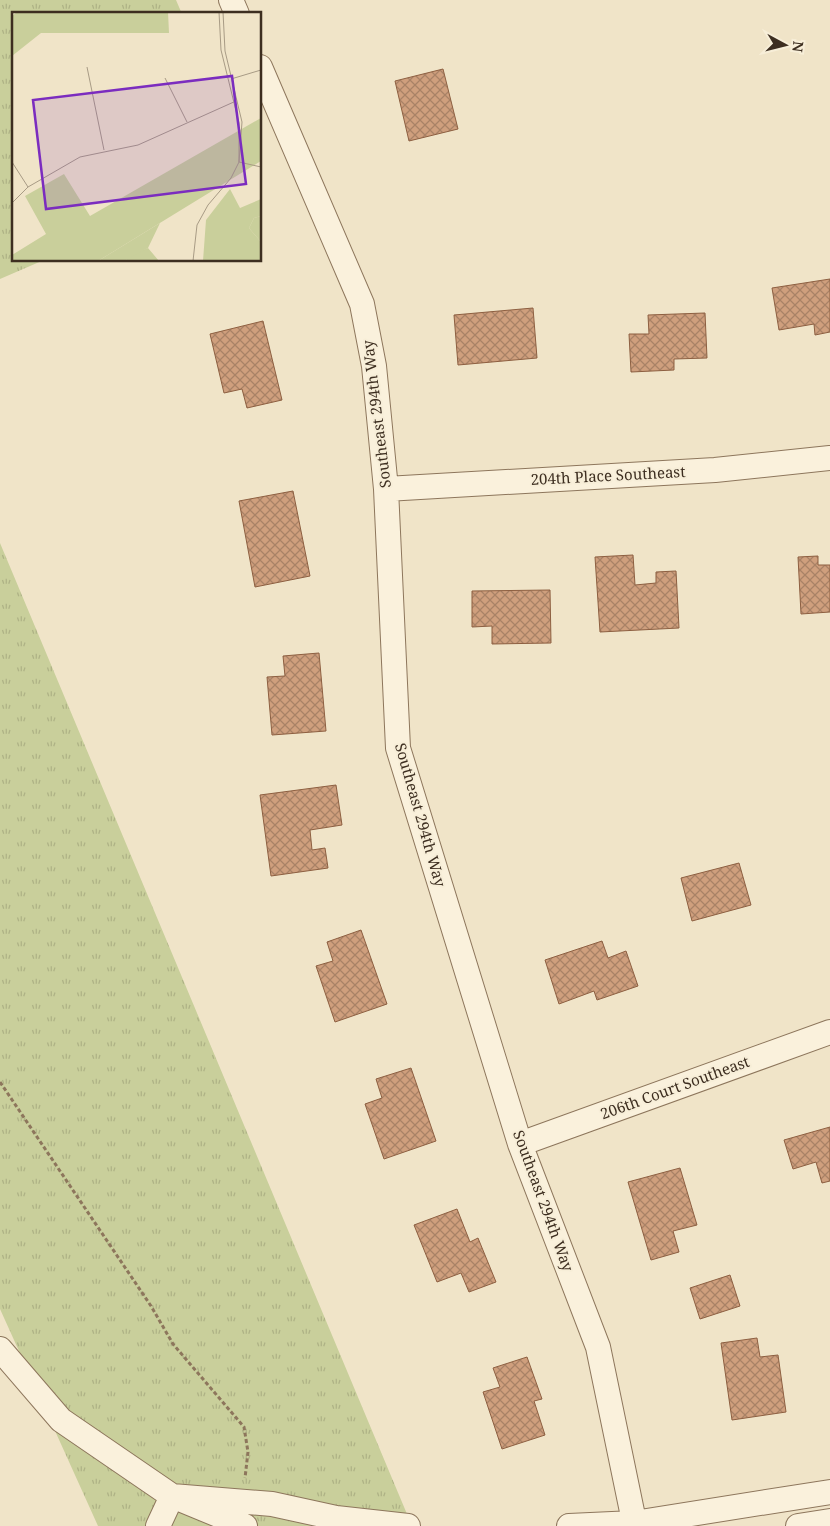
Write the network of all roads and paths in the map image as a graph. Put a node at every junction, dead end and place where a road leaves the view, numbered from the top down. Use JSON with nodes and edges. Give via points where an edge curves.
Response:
{"nodes":[{"id":1,"x":231,"y":0,"type":"edge"},
{"id":2,"x":236,"y":12,"type":"edge"},
{"id":3,"x":261,"y":69,"type":"edge"},
{"id":4,"x":830,"y":458,"type":"edge"},
{"id":5,"x":386,"y":489,"type":"junction"},
{"id":6,"x":830,"y":1032,"type":"edge"},
{"id":7,"x":0,"y":1082,"type":"edge"},
{"id":8,"x":520,"y":1144,"type":"junction"},
{"id":9,"x":0,"y":1349,"type":"edge"},
{"id":10,"x":830,"y":1492,"type":"edge"},
{"id":11,"x":172,"y":1496,"type":"junction"},
{"id":12,"x":804,"y":1496,"type":"junction"},
{"id":13,"x":242,"y":1501,"type":"junction"},
{"id":14,"x":635,"y":1524,"type":"edge"},
{"id":15,"x":812,"y":1524,"type":"edge"},
{"id":16,"x":158,"y":1526,"type":"edge"},
{"id":17,"x":245,"y":1526,"type":"edge"},
{"id":18,"x":408,"y":1526,"type":"edge"},
{"id":19,"x":569,"y":1526,"type":"edge"}],
"edges":[{"from":1,"to":2,"type":"street"},
{"from":3,"to":5,"type":"street","name":"Southeast 294th Way","via":[[362,304],[374,366]]},
{"from":4,"to":5,"type":"street","name":"204th Place Southeast","via":[[715,470]]},
{"from":5,"to":8,"type":"street","name":"Southeast 294th Way","via":[[398,748]]},
{"from":6,"to":8,"type":"street","name":"206th Court Southeast"},
{"from":7,"to":13,"type":"path","via":[[151,1306],[173,1344],[244,1427],[248,1452]]},
{"from":8,"to":14,"type":"street","name":"Southeast 294th Way","via":[[598,1347]]},
{"from":9,"to":11,"type":"street","via":[[61,1420]]},
{"from":10,"to":12,"type":"street"},
{"from":11,"to":13,"type":"street"},
{"from":11,"to":16,"type":"street"},
{"from":11,"to":17,"type":"street"},
{"from":12,"to":14,"type":"street"},
{"from":12,"to":15,"type":"street"},
{"from":13,"to":18,"type":"street","via":[[336,1518]]},
{"from":14,"to":19,"type":"street"}]}
